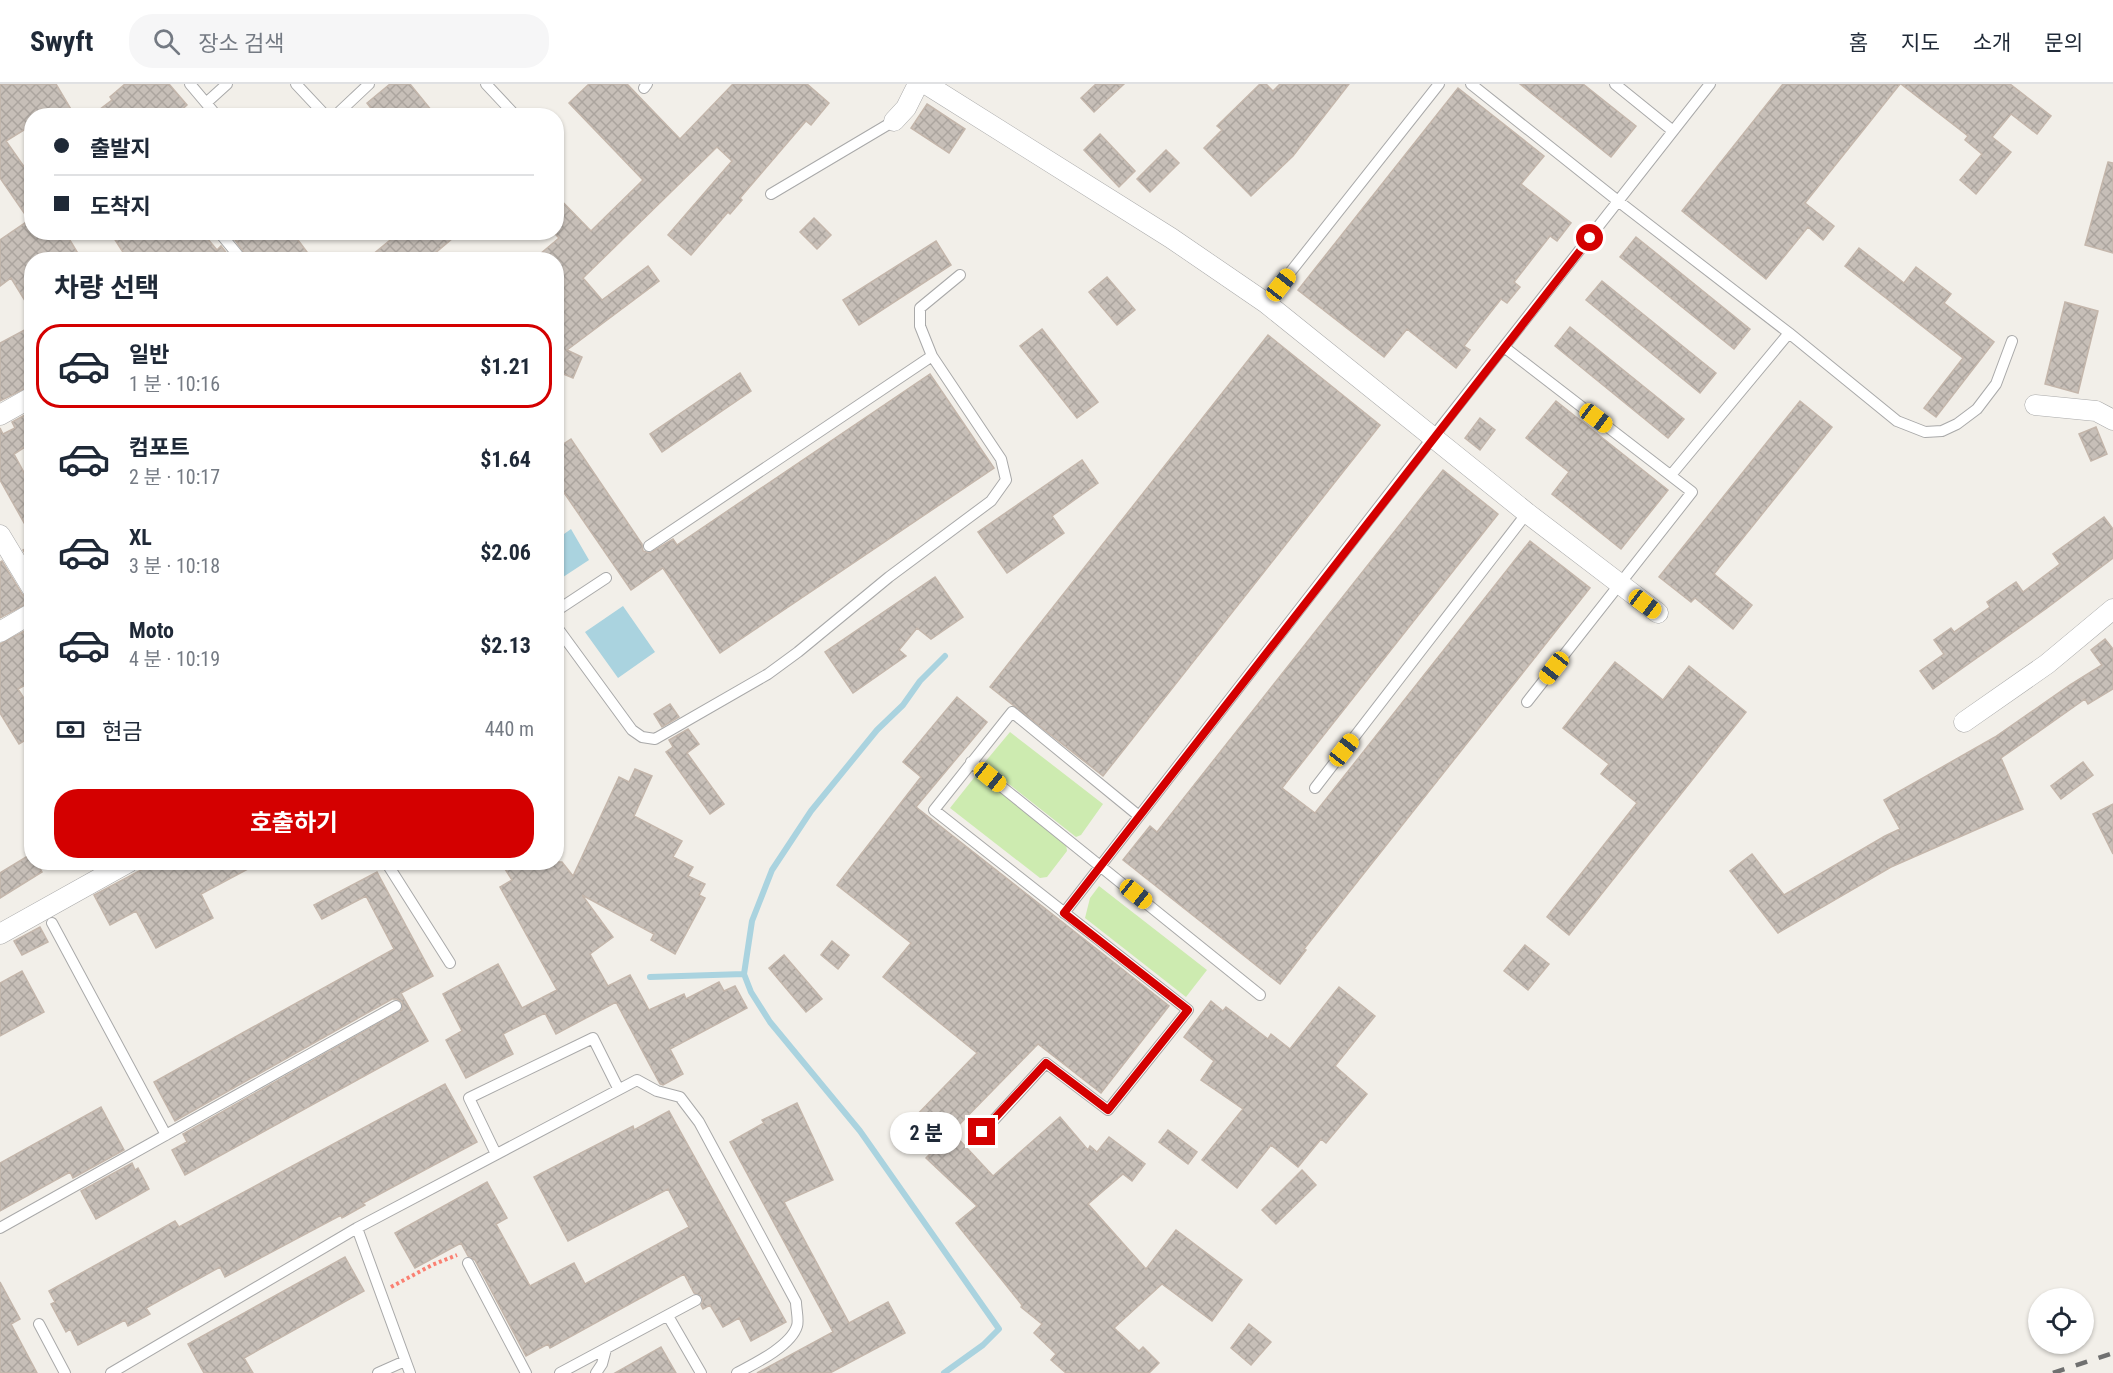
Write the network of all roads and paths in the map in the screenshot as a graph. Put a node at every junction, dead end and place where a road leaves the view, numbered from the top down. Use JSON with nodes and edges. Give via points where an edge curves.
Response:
{"nodes":[{"id":1,"x":190,"y":84,"type":"edge"},
{"id":2,"x":227,"y":84,"type":"edge"},
{"id":3,"x":296,"y":84,"type":"edge"},
{"id":4,"x":369,"y":84,"type":"edge"},
{"id":5,"x":486,"y":84,"type":"edge"},
{"id":6,"x":918,"y":84,"type":"edge"},
{"id":7,"x":926,"y":84,"type":"edge"},
{"id":8,"x":1439,"y":84,"type":"edge"},
{"id":9,"x":1471,"y":84,"type":"edge"},
{"id":10,"x":1615,"y":84,"type":"edge"},
{"id":11,"x":1710,"y":84,"type":"edge"},
{"id":12,"x":206,"y":103,"type":"junction"},
{"id":13,"x":210,"y":108,"type":"edge"},
{"id":14,"x":318,"y":108,"type":"edge"},
{"id":15,"x":344,"y":108,"type":"edge"},
{"id":16,"x":508,"y":108,"type":"edge"},
{"id":17,"x":894,"y":122,"type":"joint"},
{"id":18,"x":1673,"y":131,"type":"junction"},
{"id":19,"x":771,"y":194,"type":"dead end"},
{"id":20,"x":1618,"y":201,"type":"junction"},
{"id":21,"x":226,"y":240,"type":"edge"},
{"id":22,"x":235,"y":252,"type":"edge"},
{"id":23,"x":960,"y":275,"type":"dead end"},
{"id":24,"x":1266,"y":303,"type":"junction"},
{"id":25,"x":1790,"y":333,"type":"junction"},
{"id":26,"x":2012,"y":342,"type":"dead end"},
{"id":27,"x":1504,"y":347,"type":"junction"},
{"id":28,"x":932,"y":356,"type":"junction"},
{"id":29,"x":24,"y":402,"type":"edge"},
{"id":30,"x":2035,"y":405,"type":"dead end"},
{"id":31,"x":0,"y":416,"type":"edge"},
{"id":32,"x":2113,"y":420,"type":"edge"},
{"id":33,"x":1433,"y":437,"type":"junction"},
{"id":34,"x":1671,"y":475,"type":"junction"},
{"id":35,"x":1527,"y":513,"type":"junction"},
{"id":36,"x":0,"y":535,"type":"edge"},
{"id":37,"x":650,"y":546,"type":"dead end"},
{"id":38,"x":24,"y":575,"type":"edge"},
{"id":39,"x":606,"y":578,"type":"dead end"},
{"id":40,"x":1620,"y":584,"type":"junction"},
{"id":41,"x":564,"y":606,"type":"edge"},
{"id":42,"x":2113,"y":609,"type":"edge"},
{"id":43,"x":1658,"y":613,"type":"dead end"},
{"id":44,"x":24,"y":618,"type":"edge"},
{"id":45,"x":0,"y":632,"type":"edge"},
{"id":46,"x":564,"y":637,"type":"edge"},
{"id":47,"x":1527,"y":702,"type":"dead end"},
{"id":48,"x":1964,"y":722,"type":"dead end"},
{"id":49,"x":971,"y":762,"type":"junction"},
{"id":50,"x":1315,"y":788,"type":"dead end"},
{"id":51,"x":1139,"y":816,"type":"junction"},
{"id":52,"x":1100,"y":865,"type":"junction"},
{"id":53,"x":117,"y":870,"type":"edge"},
{"id":54,"x":391,"y":870,"type":"edge"},
{"id":55,"x":1064,"y":913,"type":"junction"},
{"id":56,"x":48,"y":916,"type":"junction"},
{"id":57,"x":0,"y":934,"type":"edge"},
{"id":58,"x":450,"y":963,"type":"dead end"},
{"id":59,"x":1260,"y":995,"type":"dead end"},
{"id":60,"x":396,"y":1006,"type":"dead end"},
{"id":61,"x":618,"y":1088,"type":"junction"},
{"id":62,"x":982,"y":1132,"type":"dead end"},
{"id":63,"x":166,"y":1135,"type":"junction"},
{"id":64,"x":496,"y":1154,"type":"junction"},
{"id":65,"x":0,"y":1228,"type":"edge"},
{"id":66,"x":357,"y":1228,"type":"junction"},
{"id":67,"x":468,"y":1263,"type":"joint"},
{"id":68,"x":380,"y":1293,"type":"junction"},
{"id":69,"x":696,"y":1300,"type":"dead end"},
{"id":70,"x":668,"y":1316,"type":"junction"},
{"id":71,"x":39,"y":1324,"type":"dead end"},
{"id":72,"x":606,"y":1349,"type":"junction"},
{"id":73,"x":405,"y":1361,"type":"junction"},
{"id":74,"x":65,"y":1373,"type":"edge"},
{"id":75,"x":111,"y":1373,"type":"edge"},
{"id":76,"x":378,"y":1373,"type":"edge"},
{"id":77,"x":410,"y":1373,"type":"edge"},
{"id":78,"x":526,"y":1373,"type":"edge"},
{"id":79,"x":560,"y":1373,"type":"edge"},
{"id":80,"x":596,"y":1373,"type":"edge"},
{"id":81,"x":701,"y":1373,"type":"edge"},
{"id":82,"x":737,"y":1373,"type":"edge"}],
"edges":[{"from":1,"to":12,"type":"lane"},
{"from":2,"to":12,"type":"lane"},
{"from":3,"to":14,"type":"lane"},
{"from":4,"to":15,"type":"lane"},
{"from":5,"to":16,"type":"lane"},
{"from":6,"to":17,"type":"street"},
{"from":7,"to":24,"type":"street"},
{"from":8,"to":24,"type":"lane"},
{"from":9,"to":20,"type":"lane"},
{"from":10,"to":18,"type":"lane"},
{"from":11,"to":18,"type":"lane"},
{"from":12,"to":13,"type":"lane"},
{"from":17,"to":19,"type":"lane"},
{"from":18,"to":20,"type":"lane"},
{"from":20,"to":25,"type":"lane"},
{"from":20,"to":27,"type":"lane"},
{"from":21,"to":22,"type":"lane"},
{"from":23,"to":28,"type":"lane","via":[[920,308],[920,326]]},
{"from":24,"to":33,"type":"street"},
{"from":25,"to":26,"type":"lane","via":[[1897,421],[1924,432],[1942,431],[1977,409],[1996,384]]},
{"from":25,"to":34,"type":"lane"},
{"from":27,"to":33,"type":"lane"},
{"from":27,"to":34,"type":"lane"},
{"from":28,"to":37,"type":"lane"},
{"from":28,"to":46,"type":"lane","via":[[1001,459],[1006,480],[991,501],[768,674],[655,739],[642,737],[632,730]]},
{"from":29,"to":31,"type":"street"},
{"from":30,"to":32,"type":"street","via":[[2096,411]]},
{"from":33,"to":35,"type":"street"},
{"from":33,"to":51,"type":"lane"},
{"from":34,"to":40,"type":"lane","via":[[1692,492]]},
{"from":35,"to":40,"type":"street"},
{"from":35,"to":50,"type":"lane"},
{"from":36,"to":38,"type":"street"},
{"from":39,"to":41,"type":"lane"},
{"from":40,"to":43,"type":"street"},
{"from":40,"to":47,"type":"lane"},
{"from":42,"to":48,"type":"street","via":[[2047,664]]},
{"from":44,"to":45,"type":"street"},
{"from":49,"to":51,"type":"lane","via":[[1011,712]]},
{"from":49,"to":52,"type":"lane"},
{"from":49,"to":55,"type":"lane","via":[[934,810]]},
{"from":51,"to":52,"type":"lane"},
{"from":52,"to":55,"type":"lane"},
{"from":52,"to":59,"type":"lane"},
{"from":53,"to":56,"type":"street"},
{"from":54,"to":58,"type":"lane"},
{"from":55,"to":62,"type":"lane","via":[[1188,1010],[1108,1110],[1046,1063]]},
{"from":56,"to":57,"type":"street"},
{"from":56,"to":63,"type":"lane"},
{"from":60,"to":63,"type":"lane"},
{"from":61,"to":64,"type":"lane"},
{"from":61,"to":64,"type":"lane","via":[[593,1038],[469,1098]]},
{"from":61,"to":82,"type":"lane","via":[[637,1080],[680,1097],[699,1122],[796,1302],[797,1326],[788,1338]]},
{"from":63,"to":65,"type":"lane"},
{"from":64,"to":66,"type":"lane"},
{"from":66,"to":68,"type":"lane"},
{"from":66,"to":75,"type":"lane"},
{"from":67,"to":68,"type":"path","via":[[456,1254]]},
{"from":67,"to":78,"type":"lane"},
{"from":68,"to":73,"type":"lane"},
{"from":69,"to":70,"type":"lane"},
{"from":70,"to":72,"type":"lane"},
{"from":70,"to":81,"type":"lane"},
{"from":71,"to":74,"type":"lane"},
{"from":72,"to":79,"type":"lane"},
{"from":72,"to":80,"type":"lane"},
{"from":73,"to":76,"type":"lane"},
{"from":73,"to":77,"type":"lane"}]}
